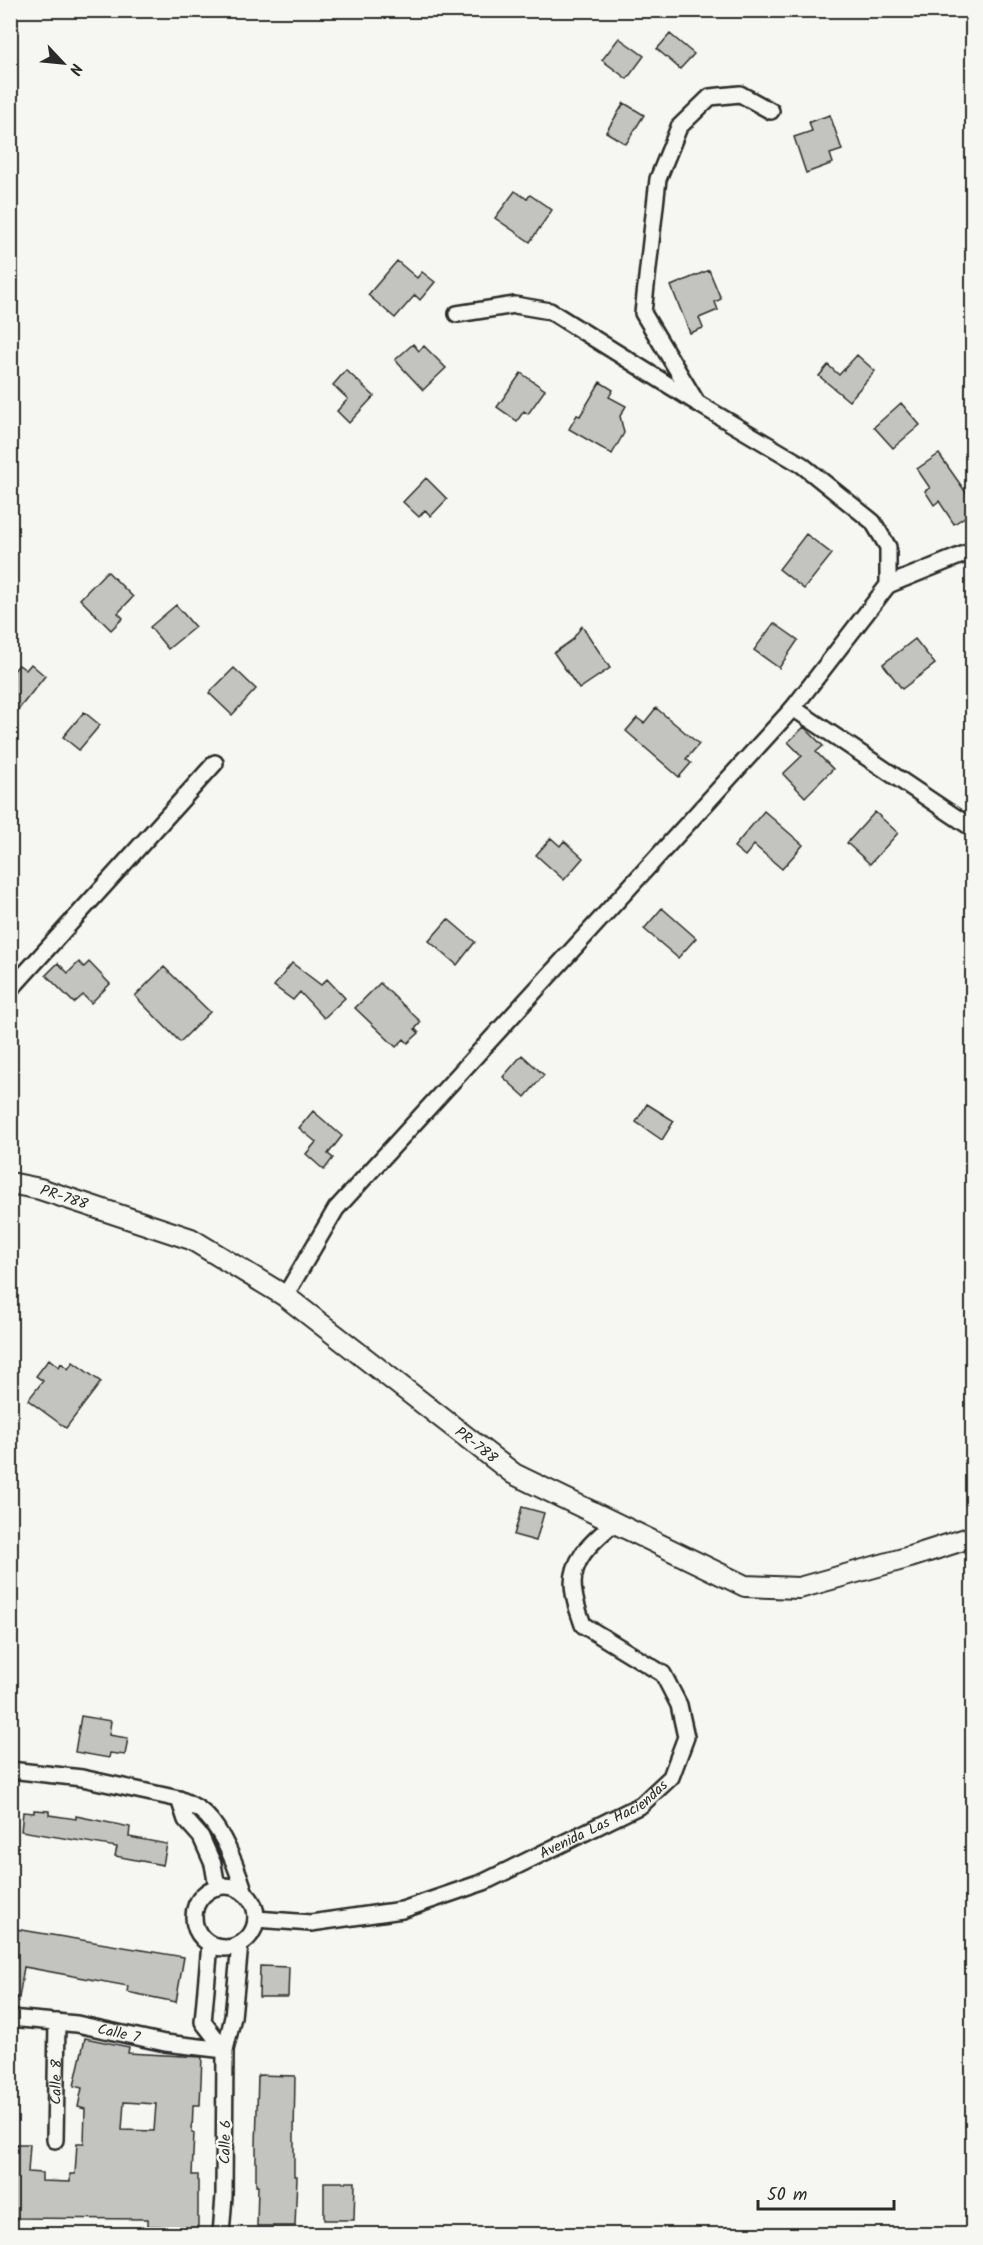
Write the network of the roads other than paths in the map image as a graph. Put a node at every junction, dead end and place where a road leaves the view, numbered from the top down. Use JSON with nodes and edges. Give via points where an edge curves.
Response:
{"nodes":[{"id":1,"x":771,"y":111,"type":"dead end"},
{"id":2,"x":457,"y":314,"type":"dead end"},
{"id":3,"x":697,"y":403,"type":"junction"},
{"id":4,"x":972,"y":551,"type":"edge"},
{"id":5,"x":888,"y":585,"type":"junction"},
{"id":6,"x":793,"y":708,"type":"junction"},
{"id":7,"x":215,"y":763,"type":"dead end"},
{"id":8,"x":972,"y":828,"type":"edge"},
{"id":9,"x":10,"y":990,"type":"edge"},
{"id":10,"x":10,"y":1183,"type":"edge"},
{"id":11,"x":285,"y":1296,"type":"junction"},
{"id":12,"x":614,"y":1523,"type":"junction"},
{"id":13,"x":972,"y":1537,"type":"edge"},
{"id":14,"x":10,"y":1770,"type":"edge"},
{"id":15,"x":179,"y":1799,"type":"junction"},
{"id":16,"x":215,"y":1828,"type":"junction"},
{"id":17,"x":201,"y":1837,"type":"junction"},
{"id":18,"x":217,"y":1887,"type":"junction"},
{"id":19,"x":245,"y":1893,"type":"junction"},
{"id":20,"x":256,"y":1919,"type":"junction"},
{"id":21,"x":210,"y":1944,"type":"junction"},
{"id":22,"x":240,"y":1944,"type":"junction"},
{"id":23,"x":10,"y":2018,"type":"edge"},
{"id":24,"x":57,"y":2022,"type":"junction"},
{"id":25,"x":225,"y":2050,"type":"junction"},
{"id":26,"x":55,"y":2140,"type":"dead end"},
{"id":27,"x":221,"y":2235,"type":"edge"}],
"edges":[{"from":1,"to":3,"type":"street","via":[[740,94],[710,97],[679,127],[658,179],[643,313]]},
{"from":2,"to":3,"type":"street","via":[[515,305],[550,311]]},
{"from":3,"to":5,"type":"street","via":[[802,465],[873,522],[888,547]]},
{"from":4,"to":5,"type":"street"},
{"from":5,"to":6,"type":"street"},
{"from":6,"to":8,"type":"street"},
{"from":6,"to":11,"type":"street","via":[[336,1209]]},
{"from":7,"to":9,"type":"street"},
{"from":10,"to":11,"type":"street","name":"PR-788","number":"PR-788","via":[[40,1188],[191,1239]]},
{"from":11,"to":12,"type":"street","name":"PR-788","number":"PR-788","via":[[514,1474]]},
{"from":12,"to":13,"type":"street","name":"PR-788","number":"PR-788","via":[[745,1586],[767,1587],[799,1588]]},
{"from":12,"to":20,"type":"street","name":"Avenida Las Haciendas","via":[[588,1545],[574,1569],[573,1592],[584,1625],[663,1674],[680,1705],[686,1737],[671,1777],[641,1805],[484,1881],[402,1910],[311,1923]]},
{"from":14,"to":15,"type":"street","via":[[82,1779]]},
{"from":15,"to":16,"type":"street","via":[[201,1811]]},
{"from":15,"to":17,"type":"street","via":[[186,1820]]},
{"from":16,"to":17,"type":"street"},
{"from":16,"to":19,"type":"street","via":[[236,1861]]},
{"from":17,"to":18,"type":"street","via":[[213,1864]]},
{"from":18,"to":19,"type":"street","via":[[227,1886]]},
{"from":18,"to":21,"type":"street","via":[[208,1891],[195,1908],[196,1928]]},
{"from":19,"to":20,"type":"street"},
{"from":20,"to":22,"type":"street","via":[[248,1938]]},
{"from":21,"to":22,"type":"street"},
{"from":21,"to":25,"type":"street","via":[[203,2022]]},
{"from":22,"to":25,"type":"street","name":"Calle 6","via":[[233,2017]]},
{"from":23,"to":24,"type":"street","name":"Calle 7"},
{"from":24,"to":25,"type":"street","name":"Calle 7"},
{"from":24,"to":26,"type":"street","name":"Calle 8"},
{"from":25,"to":27,"type":"street","name":"Calle 6"}]}
